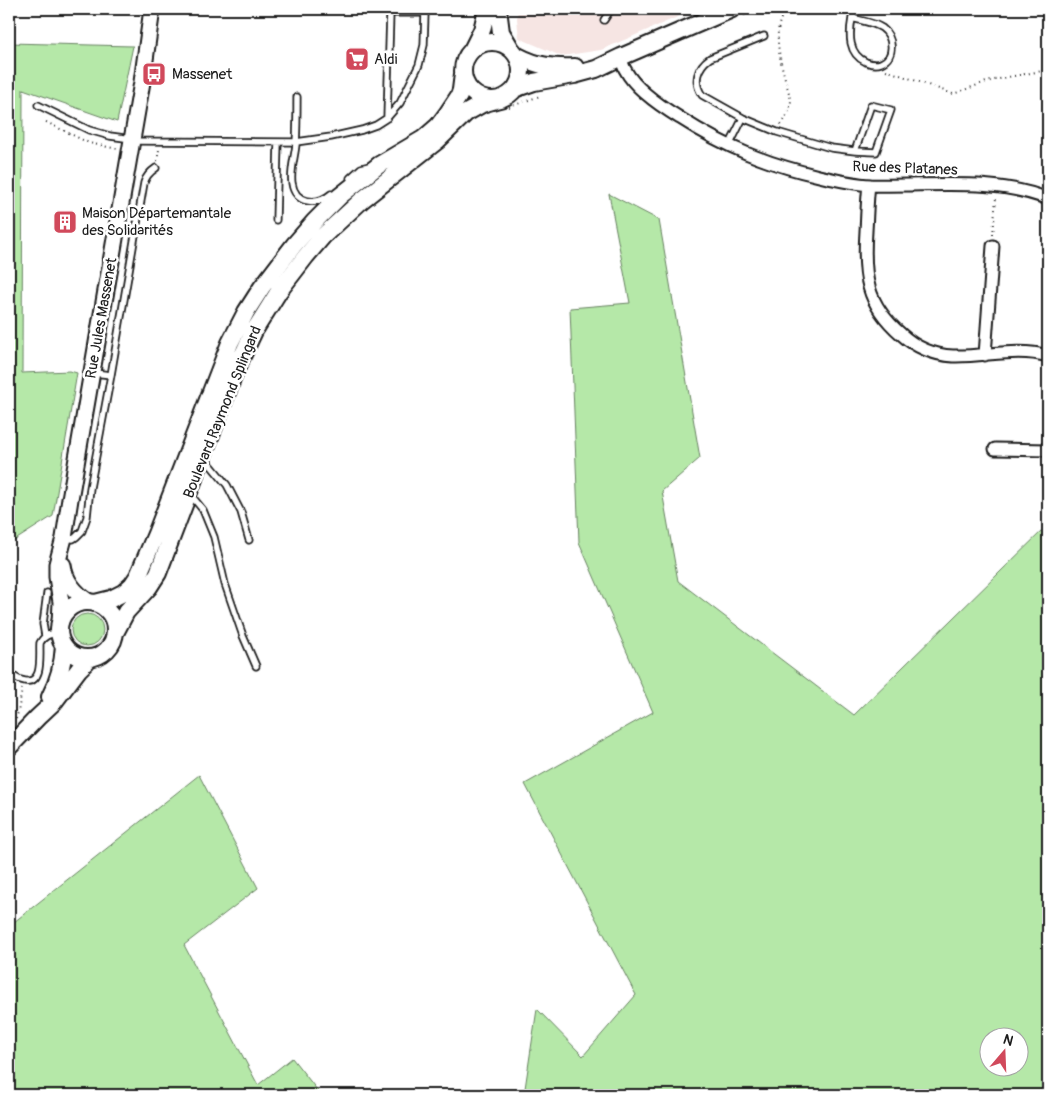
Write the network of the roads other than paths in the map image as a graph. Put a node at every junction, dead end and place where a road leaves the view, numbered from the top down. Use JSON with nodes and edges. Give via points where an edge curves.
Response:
{"nodes":[{"id":1,"x":152,"y":9,"type":"edge"},
{"id":2,"x":487,"y":9,"type":"edge"},
{"id":3,"x":498,"y":9,"type":"edge"},
{"id":4,"x":612,"y":9,"type":"edge"},
{"id":5,"x":732,"y":9,"type":"edge"},
{"id":6,"x":856,"y":9,"type":"edge"},
{"id":7,"x":852,"y":18,"type":"junction"},
{"id":8,"x":604,"y":20,"type":"dead end"},
{"id":9,"x":764,"y":36,"type":"dead end"},
{"id":10,"x":472,"y":50,"type":"junction"},
{"id":11,"x":514,"y":51,"type":"junction"},
{"id":12,"x":621,"y":57,"type":"junction"},
{"id":13,"x":463,"y":74,"type":"junction"},
{"id":14,"x":517,"y":88,"type":"junction"},
{"id":15,"x":297,"y":97,"type":"dead end"},
{"id":16,"x":496,"y":100,"type":"junction"},
{"id":17,"x":38,"y":105,"type":"dead end"},
{"id":18,"x":387,"y":118,"type":"junction"},
{"id":19,"x":743,"y":118,"type":"junction"},
{"id":20,"x":278,"y":142,"type":"junction"},
{"id":21,"x":296,"y":142,"type":"junction"},
{"id":22,"x":127,"y":143,"type":"junction"},
{"id":23,"x":729,"y":146,"type":"junction"},
{"id":24,"x":855,"y":151,"type":"junction"},
{"id":25,"x":156,"y":168,"type":"road end"},
{"id":26,"x":348,"y":185,"type":"junction"},
{"id":27,"x":869,"y":185,"type":"junction"},
{"id":28,"x":333,"y":192,"type":"dead end"},
{"id":29,"x":1048,"y":199,"type":"edge"},
{"id":30,"x":362,"y":200,"type":"junction"},
{"id":31,"x":276,"y":220,"type":"dead end"},
{"id":32,"x":992,"y":246,"type":"road end"},
{"id":33,"x":985,"y":355,"type":"junction"},
{"id":34,"x":1048,"y":356,"type":"edge"},
{"id":35,"x":92,"y":372,"type":"junction"},
{"id":36,"x":111,"y":375,"type":"junction"},
{"id":37,"x":995,"y":449,"type":"dead end"},
{"id":38,"x":1048,"y":450,"type":"edge"},
{"id":39,"x":196,"y":453,"type":"junction"},
{"id":40,"x":189,"y":492,"type":"junction"},
{"id":41,"x":64,"y":538,"type":"junction"},
{"id":42,"x":249,"y":540,"type":"dead end"},
{"id":43,"x":47,"y":593,"type":"dead end"},
{"id":44,"x":92,"y":603,"type":"junction"},
{"id":45,"x":116,"y":631,"type":"junction"},
{"id":46,"x":57,"y":634,"type":"junction"},
{"id":47,"x":90,"y":658,"type":"junction"},
{"id":48,"x":256,"y":666,"type":"dead end"},
{"id":49,"x":10,"y":676,"type":"edge"},
{"id":50,"x":38,"y":717,"type":"junction"},
{"id":51,"x":9,"y":747,"type":"edge"}],
"edges":[{"from":1,"to":22,"type":"street","name":"Rue Jules Massenet"},
{"from":2,"to":10,"type":"main road","via":[[482,30]]},
{"from":3,"to":11,"type":"main road","via":[[501,32]]},
{"from":4,"to":8,"type":"lane"},
{"from":5,"to":12,"type":"main road"},
{"from":6,"to":7,"type":"lane"},
{"from":7,"to":7,"type":"lane","via":[[874,24],[886,32],[892,46],[882,63],[873,64],[855,54],[850,44]]},
{"from":9,"to":19,"type":"lane","via":[[710,58],[697,74],[697,86],[702,95]]},
{"from":10,"to":11,"type":"main road","via":[[479,44],[492,42]]},
{"from":10,"to":13,"type":"main road","via":[[464,62]]},
{"from":11,"to":12,"type":"main road","via":[[534,64],[547,66],[587,65]]},
{"from":11,"to":14,"type":"main road","via":[[522,73]]},
{"from":12,"to":14,"type":"main road","via":[[590,71]]},
{"from":12,"to":23,"type":"street","name":"Rue des Platanes","via":[[630,76],[655,100]]},
{"from":13,"to":16,"type":"main road","via":[[474,94]]},
{"from":13,"to":26,"type":"main road","name":"Boulevard Raymond Splingard","via":[[459,96],[423,139]]},
{"from":14,"to":16,"type":"main road"},
{"from":15,"to":21,"type":"lane"},
{"from":16,"to":30,"type":"main road","name":"Boulevard Raymond Splingard","via":[[466,113],[438,141]]},
{"from":17,"to":22,"type":"lane","via":[[89,130]]},
{"from":18,"to":18,"type":"lane","via":[[404,97],[421,59],[425,13],[390,13]]},
{"from":18,"to":21,"type":"lane","via":[[370,128]]},
{"from":19,"to":23,"type":"lane"},
{"from":19,"to":24,"type":"lane","via":[[831,148]]},
{"from":20,"to":21,"type":"lane"},
{"from":20,"to":22,"type":"lane"},
{"from":20,"to":31,"type":"lane"},
{"from":21,"to":28,"type":"lane","via":[[291,182],[298,196],[319,202]]},
{"from":22,"to":35,"type":"street","name":"Rue Jules Massenet"},
{"from":23,"to":27,"type":"street","name":"Rue des Platanes","via":[[795,170]]},
{"from":24,"to":24,"type":"lane","via":[[876,152],[891,110],[871,105]]},
{"from":25,"to":36,"type":"lane","via":[[144,183]]},
{"from":26,"to":30,"type":"lane"},
{"from":26,"to":39,"type":"main road","name":"Boulevard Raymond Splingard","via":[[272,273],[230,343]]},
{"from":27,"to":29,"type":"street","name":"Rue des Platanes","via":[[997,187]]},
{"from":27,"to":33,"type":"street","via":[[865,268],[869,288],[879,310],[898,332],[925,350],[951,356]]},
{"from":30,"to":39,"type":"main road","name":"Boulevard Raymond Splingard","via":[[312,248],[265,312]]},
{"from":32,"to":33,"type":"street"},
{"from":33,"to":34,"type":"street","via":[[1024,352]]},
{"from":35,"to":36,"type":"lane"},
{"from":35,"to":41,"type":"street","name":"Rue Jules Massenet"},
{"from":36,"to":41,"type":"lane","via":[[86,522],[76,538]]},
{"from":37,"to":38,"type":"street"},
{"from":39,"to":40,"type":"main road","name":"Boulevard Raymond Splingard"},
{"from":39,"to":42,"type":"lane","via":[[227,485],[241,512]]},
{"from":39,"to":44,"type":"main road","name":"Boulevard Raymond Splingard","via":[[136,580],[120,595]]},
{"from":40,"to":45,"type":"main road","name":"Boulevard Raymond Splingard","via":[[156,576],[126,612]]},
{"from":40,"to":48,"type":"lane","via":[[203,510],[214,537],[225,584]]},
{"from":41,"to":44,"type":"street","name":"Rue Jules Massenet","via":[[65,575],[73,589]]},
{"from":41,"to":46,"type":"street","name":"Rue Jules Massenet","via":[[57,564],[61,602]]},
{"from":43,"to":46,"type":"lane","via":[[43,624]]},
{"from":44,"to":45,"type":"main road","via":[[109,612]]},
{"from":44,"to":46,"type":"main road","via":[[69,608]]},
{"from":45,"to":47,"type":"main road","via":[[108,650]]},
{"from":46,"to":47,"type":"main road","via":[[75,656]]},
{"from":46,"to":49,"type":"lane","via":[[40,643],[40,666],[32,681]]},
{"from":46,"to":50,"type":"main road","via":[[62,665],[58,680]]},
{"from":47,"to":50,"type":"main road"},
{"from":50,"to":51,"type":"main road"}]}
